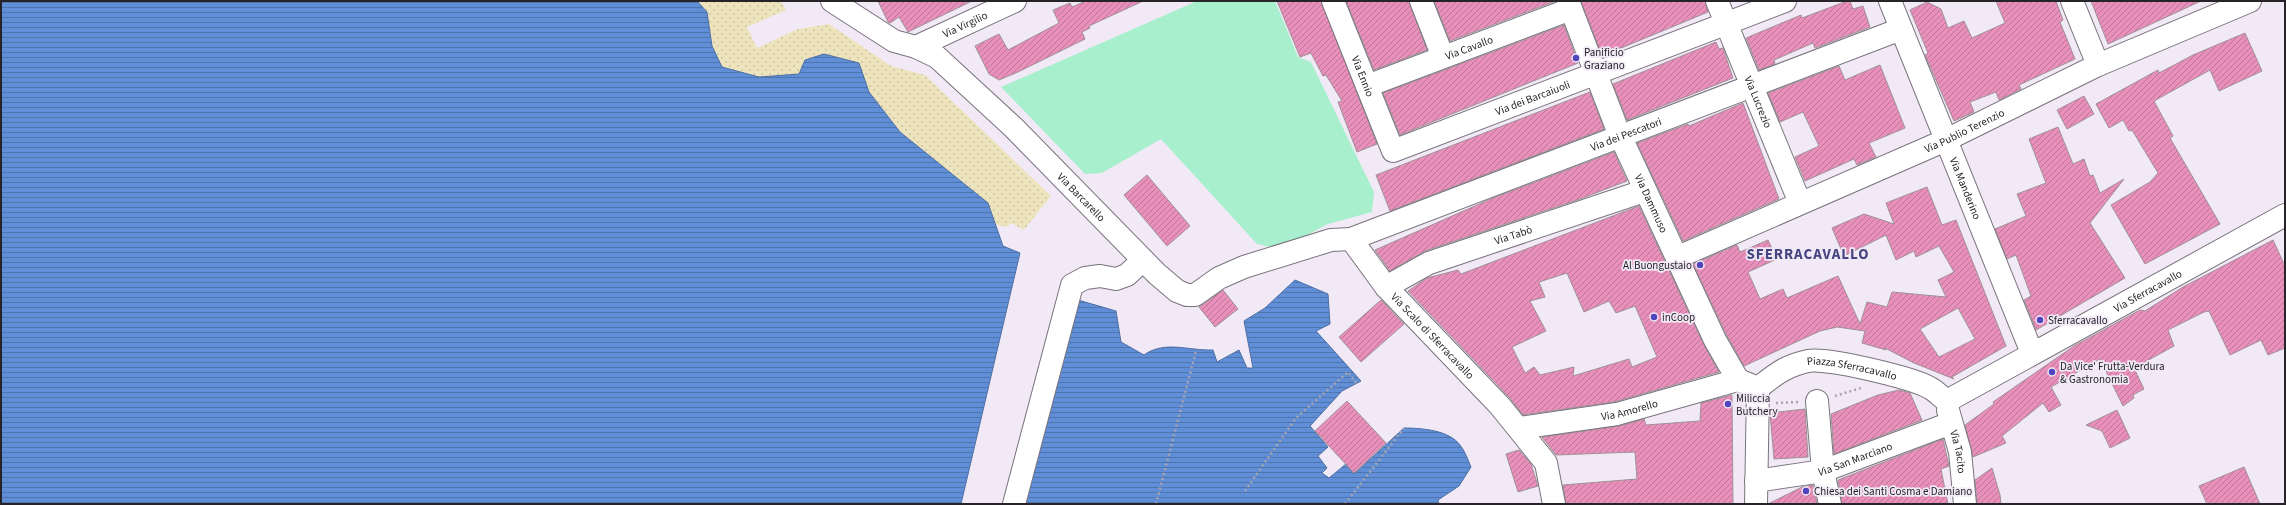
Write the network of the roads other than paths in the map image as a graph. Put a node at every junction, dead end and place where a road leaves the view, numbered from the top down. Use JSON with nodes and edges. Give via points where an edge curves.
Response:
{"nodes":[{"id":1,"x":832,"y":1,"type":"edge"},
{"id":2,"x":1014,"y":1,"type":"edge"},
{"id":3,"x":1333,"y":1,"type":"edge"},
{"id":4,"x":1421,"y":1,"type":"edge"},
{"id":5,"x":1717,"y":1,"type":"edge"},
{"id":6,"x":1785,"y":1,"type":"edge"},
{"id":7,"x":1890,"y":1,"type":"edge"},
{"id":8,"x":2072,"y":1,"type":"edge"},
{"id":9,"x":2250,"y":1,"type":"edge"},
{"id":10,"x":1570,"y":5,"type":"edge"},
{"id":11,"x":1726,"y":23,"type":"junction"},
{"id":12,"x":1901,"y":29,"type":"junction"},
{"id":13,"x":916,"y":47,"type":"junction"},
{"id":14,"x":1443,"y":57,"type":"junction"},
{"id":15,"x":2098,"y":65,"type":"junction"},
{"id":16,"x":1597,"y":73,"type":"junction"},
{"id":17,"x":1367,"y":86,"type":"junction"},
{"id":18,"x":1753,"y":87,"type":"junction"},
{"id":19,"x":1620,"y":135,"type":"junction"},
{"id":20,"x":1946,"y":140,"type":"junction"},
{"id":21,"x":1393,"y":151,"type":"joint"},
{"id":22,"x":1644,"y":191,"type":"junction"},
{"id":23,"x":1800,"y":202,"type":"junction"},
{"id":24,"x":2285,"y":215,"type":"edge"},
{"id":25,"x":1351,"y":239,"type":"junction"},
{"id":26,"x":1678,"y":257,"type":"junction"},
{"id":27,"x":1143,"y":260,"type":"junction"},
{"id":28,"x":1386,"y":286,"type":"junction"},
{"id":29,"x":2032,"y":353,"type":"junction"},
{"id":30,"x":1738,"y":380,"type":"junction"},
{"id":31,"x":1757,"y":396,"type":"junction"},
{"id":32,"x":1817,"y":401,"type":"road end"},
{"id":33,"x":1947,"y":401,"type":"junction"},
{"id":34,"x":1951,"y":423,"type":"junction"},
{"id":35,"x":1520,"y":428,"type":"junction"},
{"id":36,"x":1823,"y":471,"type":"junction"},
{"id":37,"x":1756,"y":481,"type":"junction"},
{"id":38,"x":1014,"y":504,"type":"edge"},
{"id":39,"x":1554,"y":504,"type":"edge"},
{"id":40,"x":1756,"y":504,"type":"edge"},
{"id":41,"x":1830,"y":504,"type":"edge"},
{"id":42,"x":1965,"y":504,"type":"edge"}],
"edges":[{"from":1,"to":13,"type":"street","name":"Via Barcarello","via":[[890,39]]},
{"from":2,"to":13,"type":"street","name":"Via Virgilio"},
{"from":3,"to":17,"type":"street","name":"Via Ennio"},
{"from":4,"to":14,"type":"street"},
{"from":5,"to":11,"type":"street","name":"Via Lucrezio"},
{"from":6,"to":11,"type":"street","name":"Via dei Barcaiuoli"},
{"from":7,"to":12,"type":"street","name":"Via Manderino"},
{"from":8,"to":15,"type":"street"},
{"from":9,"to":15,"type":"street","name":"Via Publio Terenzio"},
{"from":10,"to":14,"type":"street","name":"Via Cavallo"},
{"from":10,"to":16,"type":"street","name":"Via Dammuso"},
{"from":11,"to":16,"type":"street","name":"Via dei Barcaiuoli"},
{"from":11,"to":18,"type":"street","name":"Via Lucrezio"},
{"from":12,"to":18,"type":"street","name":"Via dei Pescatori"},
{"from":12,"to":20,"type":"street","name":"Via Manderino"},
{"from":13,"to":27,"type":"street","name":"Via Barcarello","via":[[937,57],[960,76]]},
{"from":14,"to":17,"type":"street","name":"Via Cavallo"},
{"from":15,"to":20,"type":"street","name":"Via Publio Terenzio"},
{"from":16,"to":19,"type":"street","name":"Via Dammuso"},
{"from":16,"to":21,"type":"street","name":"Via dei Barcaiuoli"},
{"from":17,"to":21,"type":"street","name":"Via Ennio"},
{"from":18,"to":19,"type":"street","name":"Via dei Pescatori"},
{"from":18,"to":23,"type":"street","name":"Via Lucrezio"},
{"from":19,"to":22,"type":"street","name":"Via Dammuso"},
{"from":19,"to":25,"type":"street","name":"Via dei Pescatori"},
{"from":20,"to":23,"type":"street","name":"Via Publio Terenzio"},
{"from":20,"to":29,"type":"street","name":"Via Manderino"},
{"from":22,"to":26,"type":"street","name":"Via Dammuso"},
{"from":22,"to":28,"type":"street","name":"Via Tabò","via":[[1428,263]]},
{"from":23,"to":26,"type":"street","name":"Via Publio Terenzio"},
{"from":24,"to":29,"type":"street","name":"Via Sferracavallo"},
{"from":25,"to":27,"type":"street","name":"Via Barcarello","via":[[1331,240],[1244,267],[1219,278],[1195,295],[1177,291]]},
{"from":25,"to":28,"type":"street","name":"Via Scalo di Sferracavallo"},
{"from":26,"to":30,"type":"street","name":"Via Dammuso","via":[[1714,340]]},
{"from":27,"to":38,"type":"street","via":[[1127,275],[1116,279],[1100,276],[1084,278],[1072,285]]},
{"from":28,"to":35,"type":"street","name":"Via Scalo di Sferracavallo"},
{"from":29,"to":33,"type":"street","name":"Via Sferracavallo"},
{"from":30,"to":31,"type":"street"},
{"from":30,"to":35,"type":"street","name":"Via Amorello","via":[[1617,414]]},
{"from":31,"to":33,"type":"street","name":"Piazza Sferracavallo","via":[[1784,368],[1810,360],[1847,365],[1899,377],[1930,388]]},
{"from":31,"to":37,"type":"street"},
{"from":32,"to":36,"type":"street"},
{"from":33,"to":34,"type":"street","name":"Via Tacito"},
{"from":34,"to":36,"type":"street","name":"Via San Marciano"},
{"from":34,"to":42,"type":"street","name":"Via Tacito","via":[[1960,452]]},
{"from":35,"to":39,"type":"street","name":"Via Scalo di Sferracavallo","via":[[1546,463]]},
{"from":36,"to":37,"type":"street","name":"Via San Marciano"},
{"from":36,"to":41,"type":"street"},
{"from":37,"to":40,"type":"street"}]}
